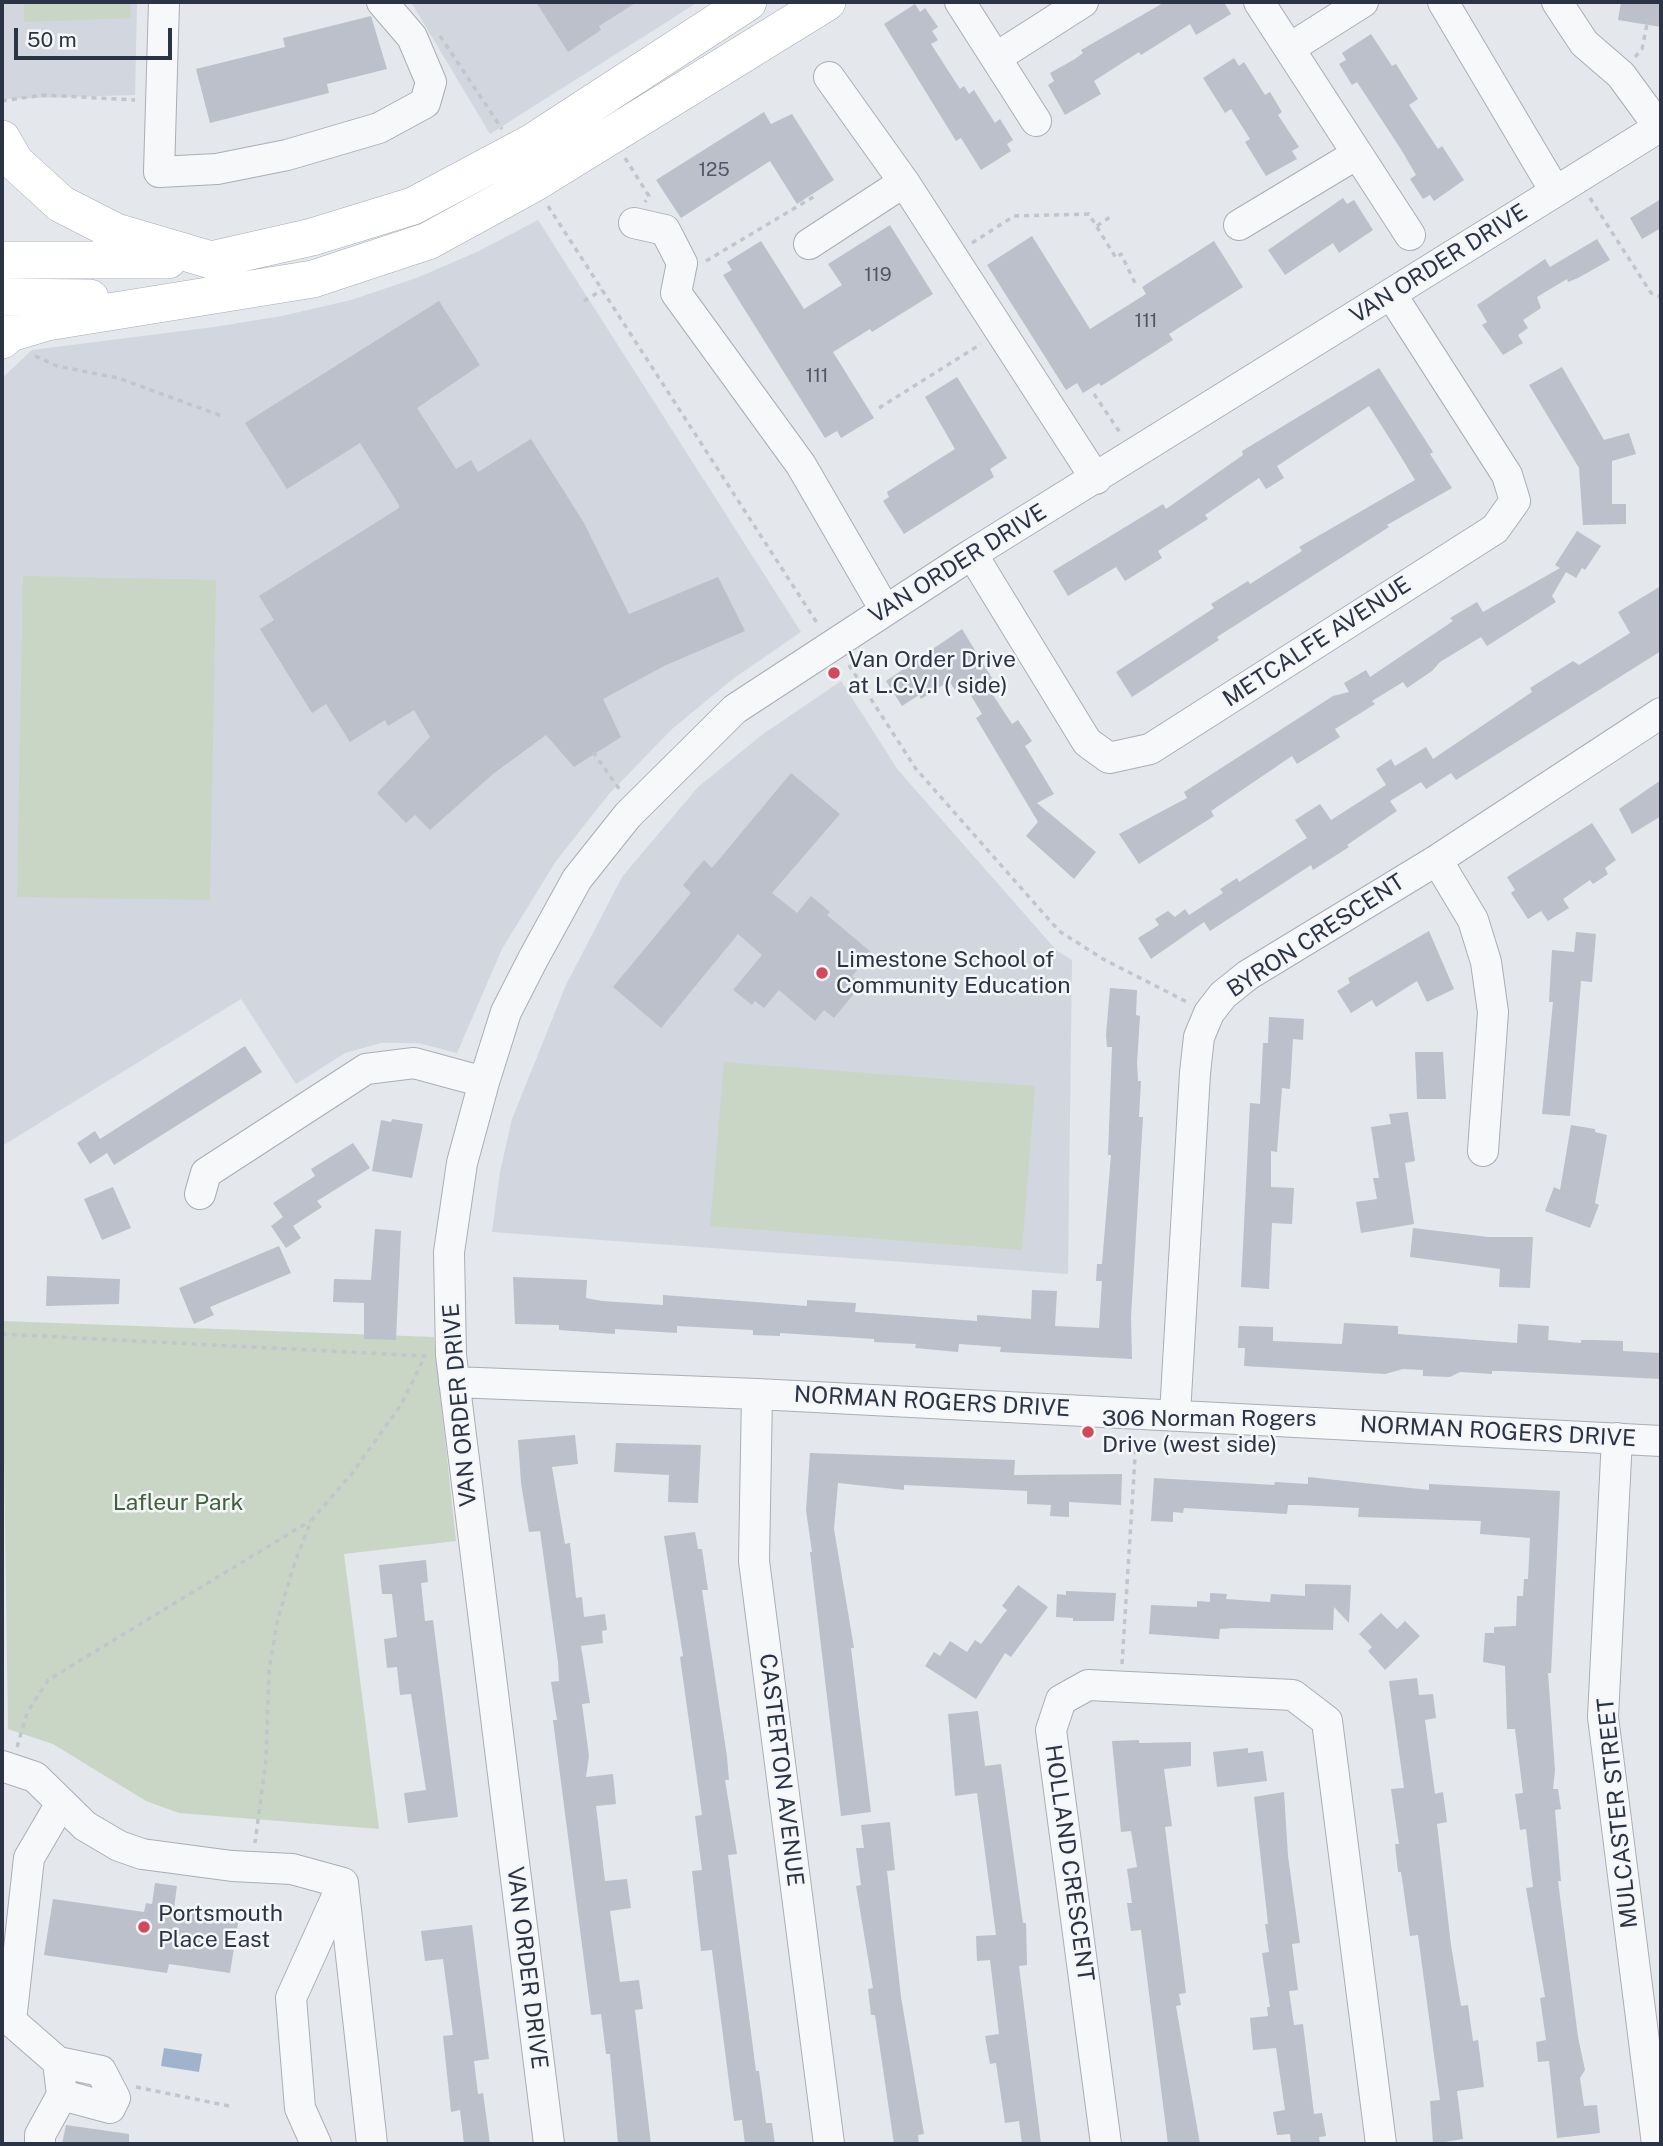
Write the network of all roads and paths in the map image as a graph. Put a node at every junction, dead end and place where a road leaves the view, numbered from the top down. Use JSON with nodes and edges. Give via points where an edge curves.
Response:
{"nodes":[{"id":1,"x":164,"y":2,"type":"edge"},
{"id":2,"x":382,"y":2,"type":"edge"},
{"id":3,"x":748,"y":2,"type":"edge"},
{"id":4,"x":827,"y":2,"type":"edge"},
{"id":5,"x":960,"y":2,"type":"edge"},
{"id":6,"x":1083,"y":2,"type":"edge"},
{"id":7,"x":1259,"y":2,"type":"edge"},
{"id":8,"x":1363,"y":2,"type":"edge"},
{"id":9,"x":1443,"y":2,"type":"edge"},
{"id":10,"x":1557,"y":2,"type":"edge"},
{"id":11,"x":1648,"y":19,"type":"dead end"},
{"id":12,"x":433,"y":25,"type":"dead end"},
{"id":13,"x":1290,"y":48,"type":"junction"},
{"id":14,"x":997,"y":57,"type":"junction"},
{"id":15,"x":1621,"y":75,"type":"junction"},
{"id":16,"x":829,"y":77,"type":"dead end"},
{"id":17,"x":161,"y":101,"type":"junction"},
{"id":18,"x":2,"y":102,"type":"edge"},
{"id":19,"x":1036,"y":121,"type":"dead end"},
{"id":20,"x":1660,"y":126,"type":"edge"},
{"id":21,"x":502,"y":129,"type":"dead end"},
{"id":22,"x":2,"y":139,"type":"edge"},
{"id":23,"x":622,"y":153,"type":"dead end"},
{"id":24,"x":1357,"y":154,"type":"junction"},
{"id":25,"x":904,"y":182,"type":"junction"},
{"id":26,"x":1566,"y":184,"type":"junction"},
{"id":27,"x":815,"y":196,"type":"dead end"},
{"id":28,"x":1113,"y":215,"type":"dead end"},
{"id":29,"x":634,"y":223,"type":"joint"},
{"id":30,"x":1239,"y":225,"type":"dead end"},
{"id":31,"x":1097,"y":226,"type":"junction"},
{"id":32,"x":1410,"y":235,"type":"dead end"},
{"id":33,"x":809,"y":244,"type":"dead end"},
{"id":34,"x":951,"y":257,"type":"junction"},
{"id":35,"x":2,"y":260,"type":"edge"},
{"id":36,"x":211,"y":260,"type":"junction"},
{"id":37,"x":682,"y":263,"type":"junction"},
{"id":38,"x":1135,"y":283,"type":"dead end"},
{"id":39,"x":602,"y":290,"type":"dead end"},
{"id":40,"x":1391,"y":294,"type":"junction"},
{"id":41,"x":1661,"y":297,"type":"edge"},
{"id":42,"x":2,"y":298,"type":"edge"},
{"id":43,"x":192,"y":298,"type":"junction"},
{"id":44,"x":584,"y":301,"type":"dead end"},
{"id":45,"x":1000,"y":332,"type":"junction"},
{"id":46,"x":13,"y":345,"type":"edge"},
{"id":47,"x":1094,"y":394,"type":"dead end"},
{"id":48,"x":879,"y":408,"type":"dead end"},
{"id":49,"x":222,"y":416,"type":"dead end"},
{"id":50,"x":1123,"y":436,"type":"dead end"},
{"id":51,"x":1096,"y":479,"type":"junction"},
{"id":52,"x":972,"y":554,"type":"junction"},
{"id":53,"x":886,"y":610,"type":"junction"},
{"id":54,"x":1661,"y":713,"type":"edge"},
{"id":55,"x":593,"y":752,"type":"dead end"},
{"id":56,"x":620,"y":790,"type":"dead end"},
{"id":57,"x":1437,"y":860,"type":"junction"},
{"id":58,"x":484,"y":1082,"type":"junction"},
{"id":59,"x":1483,"y":1151,"type":"dead end"},
{"id":60,"x":200,"y":1194,"type":"dead end"},
{"id":61,"x":2,"y":1334,"type":"edge"},
{"id":62,"x":454,"y":1382,"type":"junction"},
{"id":63,"x":757,"y":1394,"type":"junction"},
{"id":64,"x":1175,"y":1414,"type":"junction"},
{"id":65,"x":1617,"y":1438,"type":"junction"},
{"id":66,"x":1661,"y":1441,"type":"edge"},
{"id":67,"x":1136,"y":1443,"type":"dead end"},
{"id":68,"x":311,"y":1521,"type":"junction"},
{"id":69,"x":1121,"y":1686,"type":"junction"},
{"id":70,"x":12,"y":1773,"type":"edge"},
{"id":71,"x":60,"y":1805,"type":"junction"},
{"id":72,"x":252,"y":1866,"type":"junction"},
{"id":73,"x":343,"y":1883,"type":"junction"},
{"id":74,"x":58,"y":2062,"type":"junction"},
{"id":75,"x":106,"y":2081,"type":"junction"},
{"id":76,"x":62,"y":2095,"type":"junction"},
{"id":77,"x":229,"y":2106,"type":"dead end"},
{"id":78,"x":40,"y":2144,"type":"edge"},
{"id":79,"x":316,"y":2144,"type":"edge"},
{"id":80,"x":372,"y":2144,"type":"edge"},
{"id":81,"x":549,"y":2144,"type":"edge"},
{"id":82,"x":829,"y":2144,"type":"edge"},
{"id":83,"x":1106,"y":2144,"type":"edge"},
{"id":84,"x":1381,"y":2144,"type":"edge"},
{"id":85,"x":1657,"y":2144,"type":"edge"}],
"edges":[{"from":1,"to":17,"type":"street"},
{"from":2,"to":17,"type":"street","via":[[412,37],[431,82],[425,103],[379,128],[287,155],[217,169],[159,172]]},
{"from":3,"to":36,"type":"main road","via":[[533,142],[413,206],[312,237]]},
{"from":4,"to":43,"type":"main road","via":[[534,183],[428,241],[313,279]]},
{"from":5,"to":14,"type":"street"},
{"from":6,"to":14,"type":"street"},
{"from":7,"to":13,"type":"street"},
{"from":8,"to":13,"type":"street"},
{"from":9,"to":26,"type":"street"},
{"from":10,"to":15,"type":"street","via":[[1584,43]]},
{"from":11,"to":15,"type":"path","via":[[1642,49]]},
{"from":12,"to":21,"type":"path"},
{"from":13,"to":24,"type":"street"},
{"from":14,"to":19,"type":"street"},
{"from":15,"to":20,"type":"street"},
{"from":16,"to":25,"type":"street"},
{"from":17,"to":18,"type":"path","via":[[36,95]]},
{"from":20,"to":26,"type":"street","name":"VAN ORDER DRIVE"},
{"from":22,"to":36,"type":"main road","via":[[15,162],[61,204],[116,232]]},
{"from":23,"to":29,"type":"path","via":[[649,196]]},
{"from":24,"to":30,"type":"street"},
{"from":24,"to":32,"type":"street"},
{"from":25,"to":33,"type":"street"},
{"from":25,"to":34,"type":"street"},
{"from":26,"to":40,"type":"street","name":"VAN ORDER DRIVE"},
{"from":26,"to":41,"type":"path","via":[[1651,293]]},
{"from":27,"to":37,"type":"path","via":[[700,265],[694,256]]},
{"from":28,"to":31,"type":"path"},
{"from":29,"to":37,"type":"street","via":[[666,230]]},
{"from":31,"to":34,"type":"path","via":[[1089,214],[1014,216]]},
{"from":31,"to":38,"type":"path","via":[[1116,258],[1121,254]]},
{"from":34,"to":45,"type":"street"},
{"from":35,"to":36,"type":"main road"},
{"from":37,"to":53,"type":"street","via":[[676,293],[801,465]]},
{"from":39,"to":44,"type":"path"},
{"from":40,"to":51,"type":"street","name":"VAN ORDER DRIVE"},
{"from":40,"to":52,"type":"street","name":"METCALFE AVENUE","via":[[1507,475],[1515,501],[1495,529],[1150,749],[1109,758],[1087,742]]},
{"from":42,"to":43,"type":"main road"},
{"from":43,"to":46,"type":"main road","via":[[47,322],[10,332]]},
{"from":45,"to":48,"type":"path"},
{"from":45,"to":51,"type":"street"},
{"from":46,"to":49,"type":"path","via":[[57,366],[118,378]]},
{"from":47,"to":50,"type":"path"},
{"from":51,"to":52,"type":"street","name":"VAN ORDER DRIVE"},
{"from":52,"to":53,"type":"street","name":"VAN ORDER DRIVE"},
{"from":53,"to":58,"type":"street","name":"VAN ORDER DRIVE","via":[[735,709],[628,815],[577,879],[533,959],[506,1012]]},
{"from":54,"to":57,"type":"street","name":"BYRON CRESCENT"},
{"from":55,"to":56,"type":"path"},
{"from":57,"to":59,"type":"street","via":[[1473,920],[1486,962],[1493,1012]]},
{"from":57,"to":64,"type":"street","name":"BYRON CRESCENT","via":[[1248,975],[1209,1013],[1199,1037],[1195,1073]]},
{"from":58,"to":60,"type":"street","via":[[414,1063],[366,1069],[206,1173]]},
{"from":58,"to":62,"type":"street","name":"VAN ORDER DRIVE","via":[[462,1163],[449,1252]]},
{"from":61,"to":68,"type":"path","via":[[425,1356],[401,1405]]},
{"from":62,"to":63,"type":"street","name":"NORMAN ROGERS DRIVE"},
{"from":62,"to":81,"type":"street","name":"VAN ORDER DRIVE"},
{"from":63,"to":64,"type":"street","name":"NORMAN ROGERS DRIVE"},
{"from":63,"to":82,"type":"street","name":"CASTERTON AVENUE","via":[[754,1561]]},
{"from":64,"to":65,"type":"street","name":"NORMAN ROGERS DRIVE"},
{"from":65,"to":66,"type":"street","name":"NORMAN ROGERS DRIVE"},
{"from":65,"to":85,"type":"street","name":"MULCASTER STREET","via":[[1603,1717]]},
{"from":67,"to":69,"type":"path"},
{"from":68,"to":70,"type":"path","via":[[48,1681],[27,1713]]},
{"from":68,"to":72,"type":"path","via":[[275,1631]]},
{"from":69,"to":83,"type":"street","name":"HOLLAND CRESCENT","via":[[1088,1685],[1061,1700],[1051,1730]]},
{"from":69,"to":84,"type":"street","name":"HOLLAND CRESCENT","via":[[1293,1695],[1327,1721]]},
{"from":70,"to":71,"type":"street"},
{"from":71,"to":72,"type":"street","via":[[85,1826],[142,1854]]},
{"from":71,"to":74,"type":"street","via":[[29,1857],[11,2021]]},
{"from":72,"to":73,"type":"street","via":[[292,1869]]},
{"from":73,"to":79,"type":"street","via":[[291,1998],[300,2108]]},
{"from":73,"to":80,"type":"street"},
{"from":74,"to":75,"type":"street","via":[[101,2071]]},
{"from":74,"to":76,"type":"street"},
{"from":75,"to":76,"type":"street","via":[[115,2098],[110,2108]]},
{"from":75,"to":77,"type":"path"},
{"from":76,"to":78,"type":"street","via":[[40,2135]]}]}
